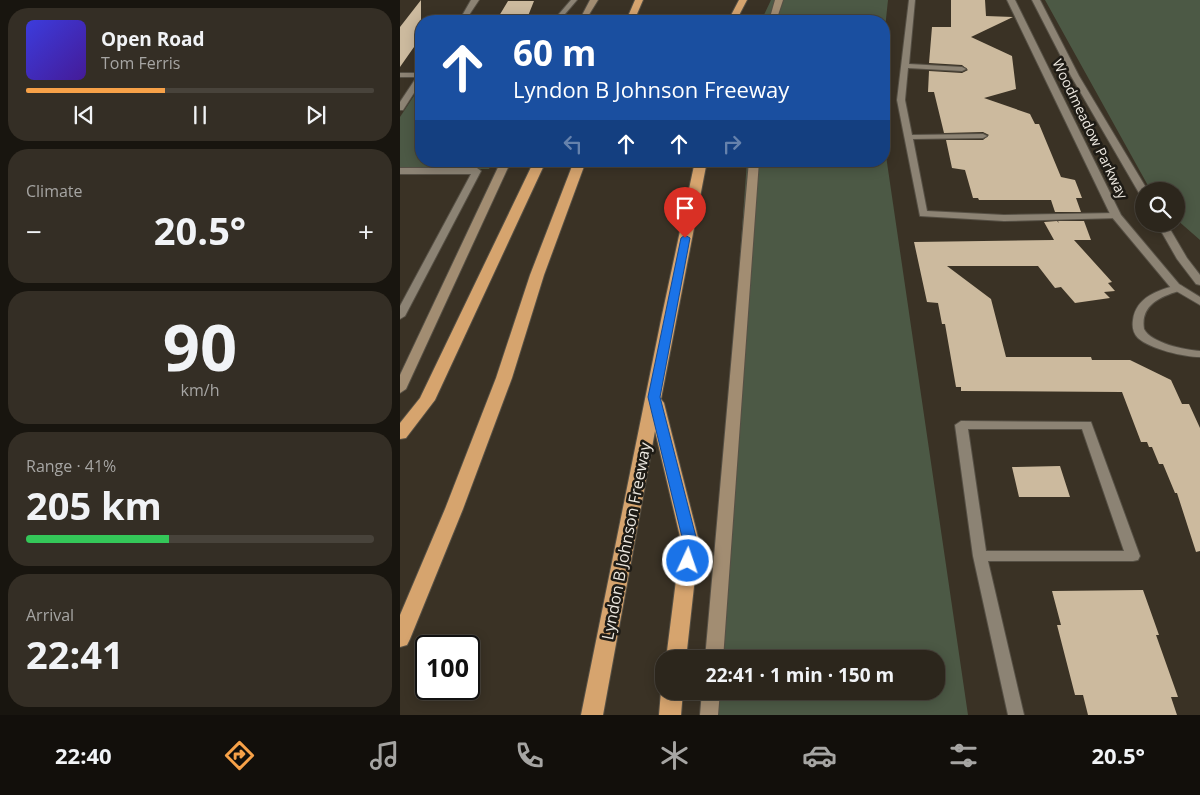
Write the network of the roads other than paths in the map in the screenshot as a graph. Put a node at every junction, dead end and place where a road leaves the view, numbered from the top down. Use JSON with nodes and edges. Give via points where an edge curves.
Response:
{"nodes":[{"id":1,"x":475,"y":0,"type":"edge"},
{"id":2,"x":574,"y":0,"type":"edge"},
{"id":3,"x":594,"y":0,"type":"edge"},
{"id":4,"x":639,"y":0,"type":"edge"},
{"id":5,"x":743,"y":0,"type":"edge"},
{"id":6,"x":779,"y":0,"type":"edge"},
{"id":7,"x":912,"y":0,"type":"edge"},
{"id":8,"x":1011,"y":0,"type":"edge"},
{"id":9,"x":1036,"y":0,"type":"edge"},
{"id":10,"x":634,"y":9,"type":"junction"},
{"id":11,"x":466,"y":15,"type":"edge"},
{"id":12,"x":561,"y":15,"type":"edge"},
{"id":13,"x":585,"y":15,"type":"edge"},
{"id":14,"x":628,"y":15,"type":"edge"},
{"id":15,"x":632,"y":15,"type":"edge"},
{"id":16,"x":735,"y":15,"type":"edge"},
{"id":17,"x":774,"y":15,"type":"edge"},
{"id":18,"x":905,"y":66,"type":"junction"},
{"id":19,"x":962,"y":69,"type":"dead end"},
{"id":20,"x":400,"y":75,"type":"edge"},
{"id":21,"x":415,"y":76,"type":"edge"},
{"id":22,"x":415,"y":85,"type":"edge"},
{"id":23,"x":400,"y":108,"type":"edge"},
{"id":24,"x":983,"y":136,"type":"dead end"},
{"id":25,"x":908,"y":137,"type":"junction"},
{"id":26,"x":503,"y":167,"type":"edge"},
{"id":27,"x":537,"y":167,"type":"edge"},
{"id":28,"x":578,"y":167,"type":"edge"},
{"id":29,"x":700,"y":167,"type":"edge"},
{"id":30,"x":754,"y":167,"type":"edge"},
{"id":31,"x":400,"y":170,"type":"edge"},
{"id":32,"x":1138,"y":182,"type":"edge"},
{"id":33,"x":1116,"y":216,"type":"junction"},
{"id":34,"x":1167,"y":232,"type":"edge"},
{"id":35,"x":1200,"y":282,"type":"edge"},
{"id":36,"x":1178,"y":288,"type":"junction"},
{"id":37,"x":1200,"y":302,"type":"edge"},
{"id":38,"x":400,"y":316,"type":"edge"},
{"id":39,"x":1200,"y":354,"type":"edge"},
{"id":40,"x":400,"y":389,"type":"edge"},
{"id":41,"x":654,"y":397,"type":"junction"},
{"id":42,"x":400,"y":434,"type":"edge"},
{"id":43,"x":980,"y":556,"type":"junction"},
{"id":44,"x":400,"y":639,"type":"edge"},
{"id":45,"x":677,"y":650,"type":"edge"},
{"id":46,"x":715,"y":650,"type":"edge"},
{"id":47,"x":671,"y":700,"type":"edge"},
{"id":48,"x":710,"y":700,"type":"edge"},
{"id":49,"x":592,"y":715,"type":"edge"},
{"id":50,"x":670,"y":715,"type":"edge"},
{"id":51,"x":709,"y":715,"type":"edge"},
{"id":52,"x":1016,"y":715,"type":"edge"}],
"edges":[{"from":1,"to":11,"type":"street"},
{"from":2,"to":12,"type":"lane"},
{"from":3,"to":13,"type":"main road"},
{"from":4,"to":10,"type":"highway"},
{"from":5,"to":16,"type":"highway"},
{"from":6,"to":17,"type":"main road"},
{"from":7,"to":18,"type":"lane"},
{"from":8,"to":33,"type":"street","name":"Woodmeadow Parkway"},
{"from":9,"to":32,"type":"street","name":"Woodmeadow Parkway"},
{"from":10,"to":14,"type":"highway"},
{"from":10,"to":15,"type":"highway"},
{"from":18,"to":19,"type":"lane"},
{"from":18,"to":25,"type":"lane","via":[[901,100]]},
{"from":20,"to":21,"type":"street"},
{"from":22,"to":23,"type":"lane"},
{"from":24,"to":25,"type":"lane"},
{"from":25,"to":33,"type":"lane","via":[[923,214],[1004,218]]},
{"from":26,"to":40,"type":"main road"},
{"from":27,"to":42,"type":"highway","via":[[427,400]]},
{"from":28,"to":44,"type":"highway","via":[[500,388]]},
{"from":29,"to":41,"type":"highway","name":"Lyndon B Johnson Freeway"},
{"from":30,"to":46,"type":"main road"},
{"from":31,"to":38,"type":"lane","via":[[477,171]]},
{"from":33,"to":36,"type":"street","name":"Woodmeadow Parkway","via":[[1160,271]]},
{"from":34,"to":35,"type":"street"},
{"from":36,"to":37,"type":"street","name":"Woodmeadow Parkway"},
{"from":36,"to":39,"type":"lane","via":[[1146,302],[1138,314],[1140,334],[1145,339],[1181,352]]},
{"from":41,"to":45,"type":"highway","via":[[690,541]]},
{"from":41,"to":49,"type":"highway","name":"Lyndon B Johnson Freeway"},
{"from":43,"to":43,"type":"lane","via":[[1133,556],[1087,425],[961,425]]},
{"from":43,"to":52,"type":"lane"},
{"from":47,"to":50,"type":"highway"},
{"from":48,"to":51,"type":"main road"}]}
